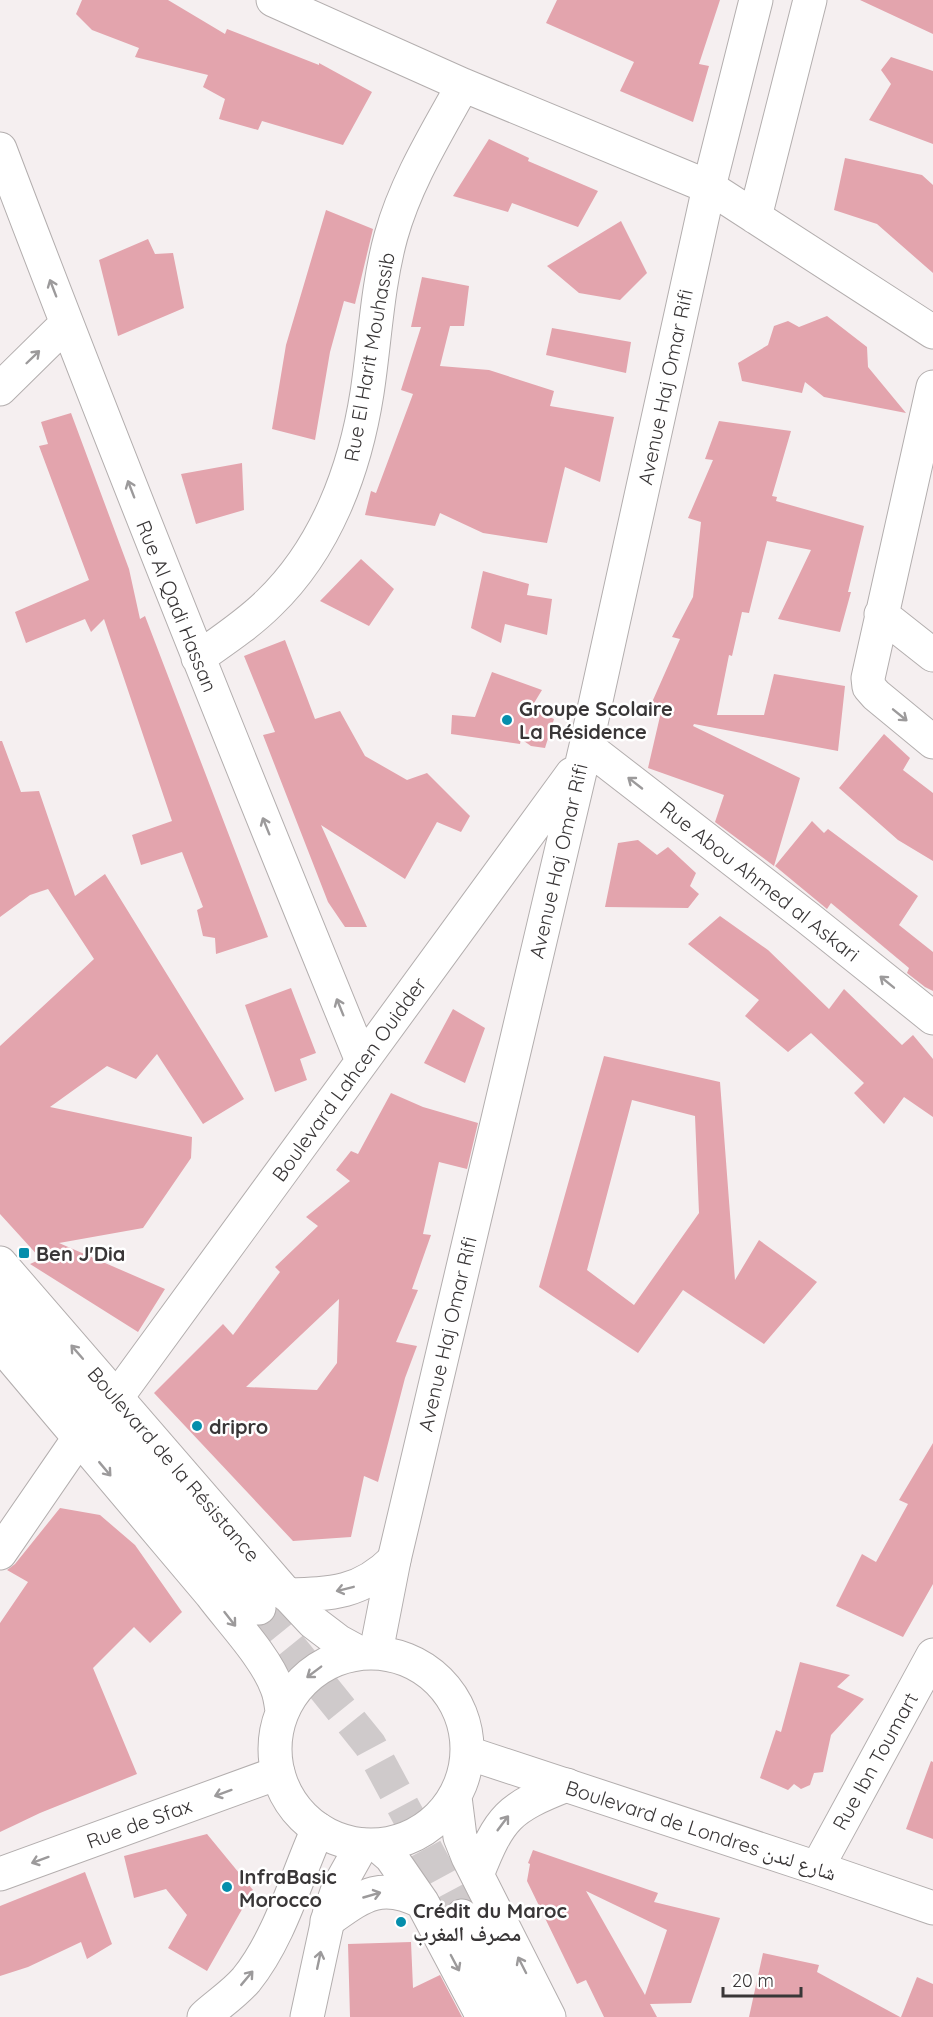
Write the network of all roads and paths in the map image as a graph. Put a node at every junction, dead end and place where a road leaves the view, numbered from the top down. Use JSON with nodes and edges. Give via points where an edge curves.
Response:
{"nodes":[{"id":1,"x":273,"y":0,"type":"edge"},
{"id":2,"x":756,"y":0,"type":"edge"},
{"id":3,"x":810,"y":0,"type":"edge"},
{"id":4,"x":464,"y":85,"type":"junction"},
{"id":5,"x":0,"y":149,"type":"edge"},
{"id":6,"x":709,"y":187,"type":"junction"},
{"id":7,"x":755,"y":217,"type":"junction"},
{"id":8,"x":66,"y":324,"type":"junction"},
{"id":9,"x":933,"y":332,"type":"edge"},
{"id":10,"x":933,"y":387,"type":"edge"},
{"id":11,"x":0,"y":389,"type":"edge"},
{"id":12,"x":881,"y":614,"type":"junction"},
{"id":13,"x":933,"y":655,"type":"edge"},
{"id":14,"x":198,"y":658,"type":"junction"},
{"id":15,"x":933,"y":742,"type":"edge"},
{"id":16,"x":584,"y":753,"type":"junction"},
{"id":17,"x":933,"y":1018,"type":"edge"},
{"id":18,"x":362,"y":1061,"type":"junction"},
{"id":19,"x":0,"y":1263,"type":"edge"},
{"id":20,"x":0,"y":1303,"type":"edge"},
{"id":21,"x":0,"y":1344,"type":"edge"},
{"id":22,"x":117,"y":1397,"type":"junction"},
{"id":23,"x":79,"y":1438,"type":"junction"},
{"id":24,"x":0,"y":1553,"type":"edge"},
{"id":25,"x":394,"y":1560,"type":"junction"},
{"id":26,"x":273,"y":1601,"type":"junction"},
{"id":27,"x":368,"y":1652,"type":"junction"},
{"id":28,"x":933,"y":1654,"type":"edge"},
{"id":29,"x":282,"y":1711,"type":"junction"},
{"id":30,"x":468,"y":1753,"type":"junction"},
{"id":31,"x":278,"y":1773,"type":"junction"},
{"id":32,"x":567,"y":1785,"type":"junction"},
{"id":33,"x":455,"y":1797,"type":"junction"},
{"id":34,"x":318,"y":1829,"type":"junction"},
{"id":35,"x":369,"y":1845,"type":"junction"},
{"id":36,"x":817,"y":1868,"type":"junction"},
{"id":37,"x":0,"y":1874,"type":"edge"},
{"id":38,"x":477,"y":1875,"type":"junction"},
{"id":39,"x":422,"y":1902,"type":"junction"},
{"id":40,"x":933,"y":1908,"type":"edge"},
{"id":41,"x":462,"y":1916,"type":"tunnel mouth"},
{"id":42,"x":327,"y":1921,"type":"junction"},
{"id":43,"x":204,"y":2017,"type":"edge"},
{"id":44,"x":307,"y":2017,"type":"edge"},
{"id":45,"x":483,"y":2017,"type":"edge"},
{"id":46,"x":516,"y":2017,"type":"edge"},
{"id":47,"x":549,"y":2017,"type":"edge"}],
"edges":[{"from":1,"to":4,"type":"street"},
{"from":2,"to":6,"type":"street","name":"Avenue Haj Omar Rifi"},
{"from":3,"to":7,"type":"street"},
{"from":4,"to":6,"type":"street"},
{"from":4,"to":14,"type":"street","name":"Rue El Harit Mouhassib","via":[[399,208],[383,276],[358,439],[341,493],[314,545],[287,585]]},
{"from":8,"to":5,"type":"street","name":"Rue Al Qadi Hassan","one_way":true},
{"from":6,"to":7,"type":"street"},
{"from":6,"to":16,"type":"street","name":"Avenue Haj Omar Rifi"},
{"from":7,"to":9,"type":"street"},
{"from":11,"to":8,"type":"street","one_way":true},
{"from":14,"to":8,"type":"street","name":"Rue Al Qadi Hassan","one_way":true},
{"from":10,"to":12,"type":"street"},
{"from":12,"to":13,"type":"street"},
{"from":12,"to":15,"type":"street","one_way":true,"via":[[869,687]]},
{"from":18,"to":14,"type":"street","name":"Rue Al Qadi Hassan","one_way":true},
{"from":17,"to":16,"type":"street","name":"Rue Abou Ahmed al Askari","one_way":true,"via":[[808,918]]},
{"from":16,"to":18,"type":"street","name":"Boulevard Lahcen Ouidder"},
{"from":16,"to":25,"type":"street","name":"Avenue Haj Omar Rifi"},
{"from":18,"to":22,"type":"street","name":"Boulevard Lahcen Ouidder"},
{"from":22,"to":19,"type":"street","name":"Boulevard de la Résistance","one_way":true},
{"from":20,"to":26,"type":"street"},
{"from":21,"to":23,"type":"street"},
{"from":22,"to":26,"type":"street","name":"Boulevard de la Résistance"},
{"from":23,"to":24,"type":"street"},
{"from":23,"to":29,"type":"street","one_way":true,"via":[[264,1663],[277,1688]]},
{"from":25,"to":26,"type":"street","one_way":true,"via":[[379,1575],[355,1587]]},
{"from":25,"to":27,"type":"street","name":"Avenue Haj Omar Rifi"},
{"from":26,"to":27,"type":"street","name":"Boulevard de la Résistance","via":[[313,1622],[338,1641]]},
{"from":27,"to":29,"type":"street","one_way":true,"via":[[345,1655],[318,1667],[297,1687]]},
{"from":27,"to":30,"type":"street","via":[[408,1660],[437,1678],[457,1705]]},
{"from":28,"to":36,"type":"street","name":"Rue Ibn Toumart"},
{"from":29,"to":31,"type":"street","via":[[275,1738]]},
{"from":30,"to":32,"type":"street","name":"Boulevard de Londres شارع لندن"},
{"from":30,"to":33,"type":"street"},
{"from":31,"to":34,"type":"street","via":[[293,1805]]},
{"from":31,"to":37,"type":"street","name":"Rue de Sfax","one_way":true},
{"from":32,"to":36,"type":"street","name":"Boulevard de Londres شارع لندن"},
{"from":38,"to":32,"type":"street","one_way":true,"via":[[488,1846],[509,1814]]},
{"from":33,"to":35,"type":"street","via":[[421,1832],[399,1841]]},
{"from":33,"to":38,"type":"street","via":[[460,1837]]},
{"from":34,"to":35,"type":"street","via":[[334,1838]]},
{"from":43,"to":34,"type":"street","one_way":true,"via":[[244,1982],[261,1959]]},
{"from":35,"to":39,"type":"street","via":[[391,1857]]},
{"from":35,"to":42,"type":"street","via":[[339,1886]]},
{"from":36,"to":40,"type":"street","name":"Boulevard de Londres شارع لندن"},
{"from":47,"to":38,"type":"street","one_way":true},
{"from":42,"to":39,"type":"street","one_way":true,"via":[[377,1893],[405,1893]]},
{"from":39,"to":45,"type":"street","one_way":true},
{"from":41,"to":46,"type":"street"},
{"from":44,"to":42,"type":"street","one_way":true}]}
